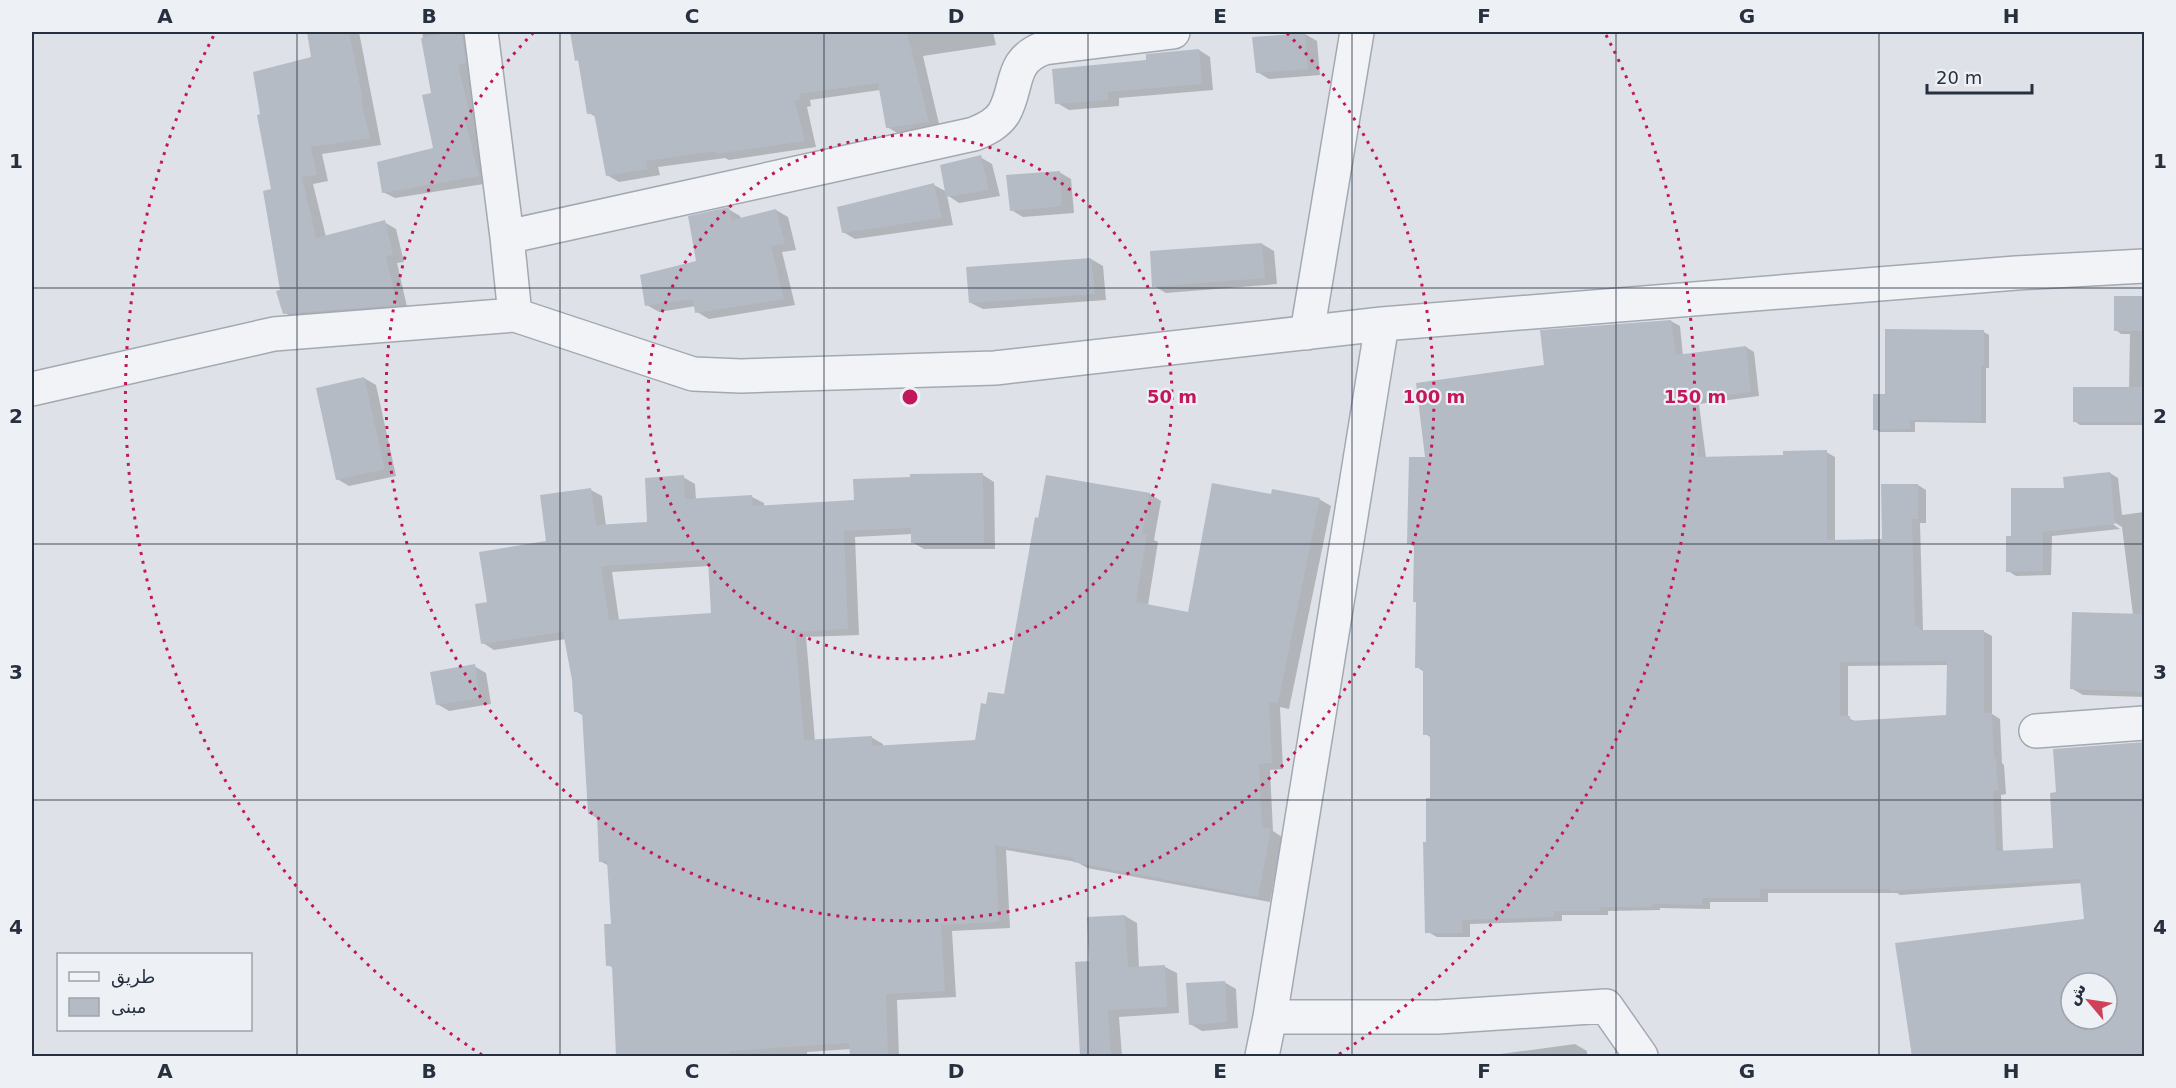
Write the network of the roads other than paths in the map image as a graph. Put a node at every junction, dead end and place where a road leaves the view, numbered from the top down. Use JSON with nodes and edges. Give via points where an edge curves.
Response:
{"nodes":[{"id":1,"x":481,"y":32,"type":"edge"},
{"id":2,"x":1173,"y":32,"type":"edge"},
{"id":3,"x":1357,"y":32,"type":"edge"},
{"id":4,"x":507,"y":237,"type":"junction"},
{"id":5,"x":2145,"y":266,"type":"edge"},
{"id":6,"x":515,"y":315,"type":"junction"},
{"id":7,"x":1382,"y":324,"type":"junction"},
{"id":8,"x":1307,"y":333,"type":"junction"},
{"id":9,"x":32,"y":389,"type":"edge"},
{"id":10,"x":2145,"y":723,"type":"edge"},
{"id":11,"x":2036,"y":731,"type":"dead end"},
{"id":12,"x":1270,"y":1017,"type":"junction"},
{"id":13,"x":1262,"y":1056,"type":"edge"},
{"id":14,"x":1641,"y":1056,"type":"edge"}],
"edges":[{"from":1,"to":4,"type":"street"},
{"from":2,"to":4,"type":"street","via":[[1044,48],[1032,54],[1017,72],[1003,114],[989,128],[974,134]]},
{"from":3,"to":8,"type":"street"},
{"from":4,"to":6,"type":"street"},
{"from":5,"to":7,"type":"street"},
{"from":6,"to":8,"type":"street","via":[[693,374],[741,376],[995,368]]},
{"from":6,"to":9,"type":"street","via":[[274,334]]},
{"from":7,"to":8,"type":"street"},
{"from":7,"to":12,"type":"street"},
{"from":10,"to":11,"type":"street"},
{"from":12,"to":13,"type":"street"},
{"from":12,"to":14,"type":"street","via":[[1437,1017],[1606,1006]]}]}
